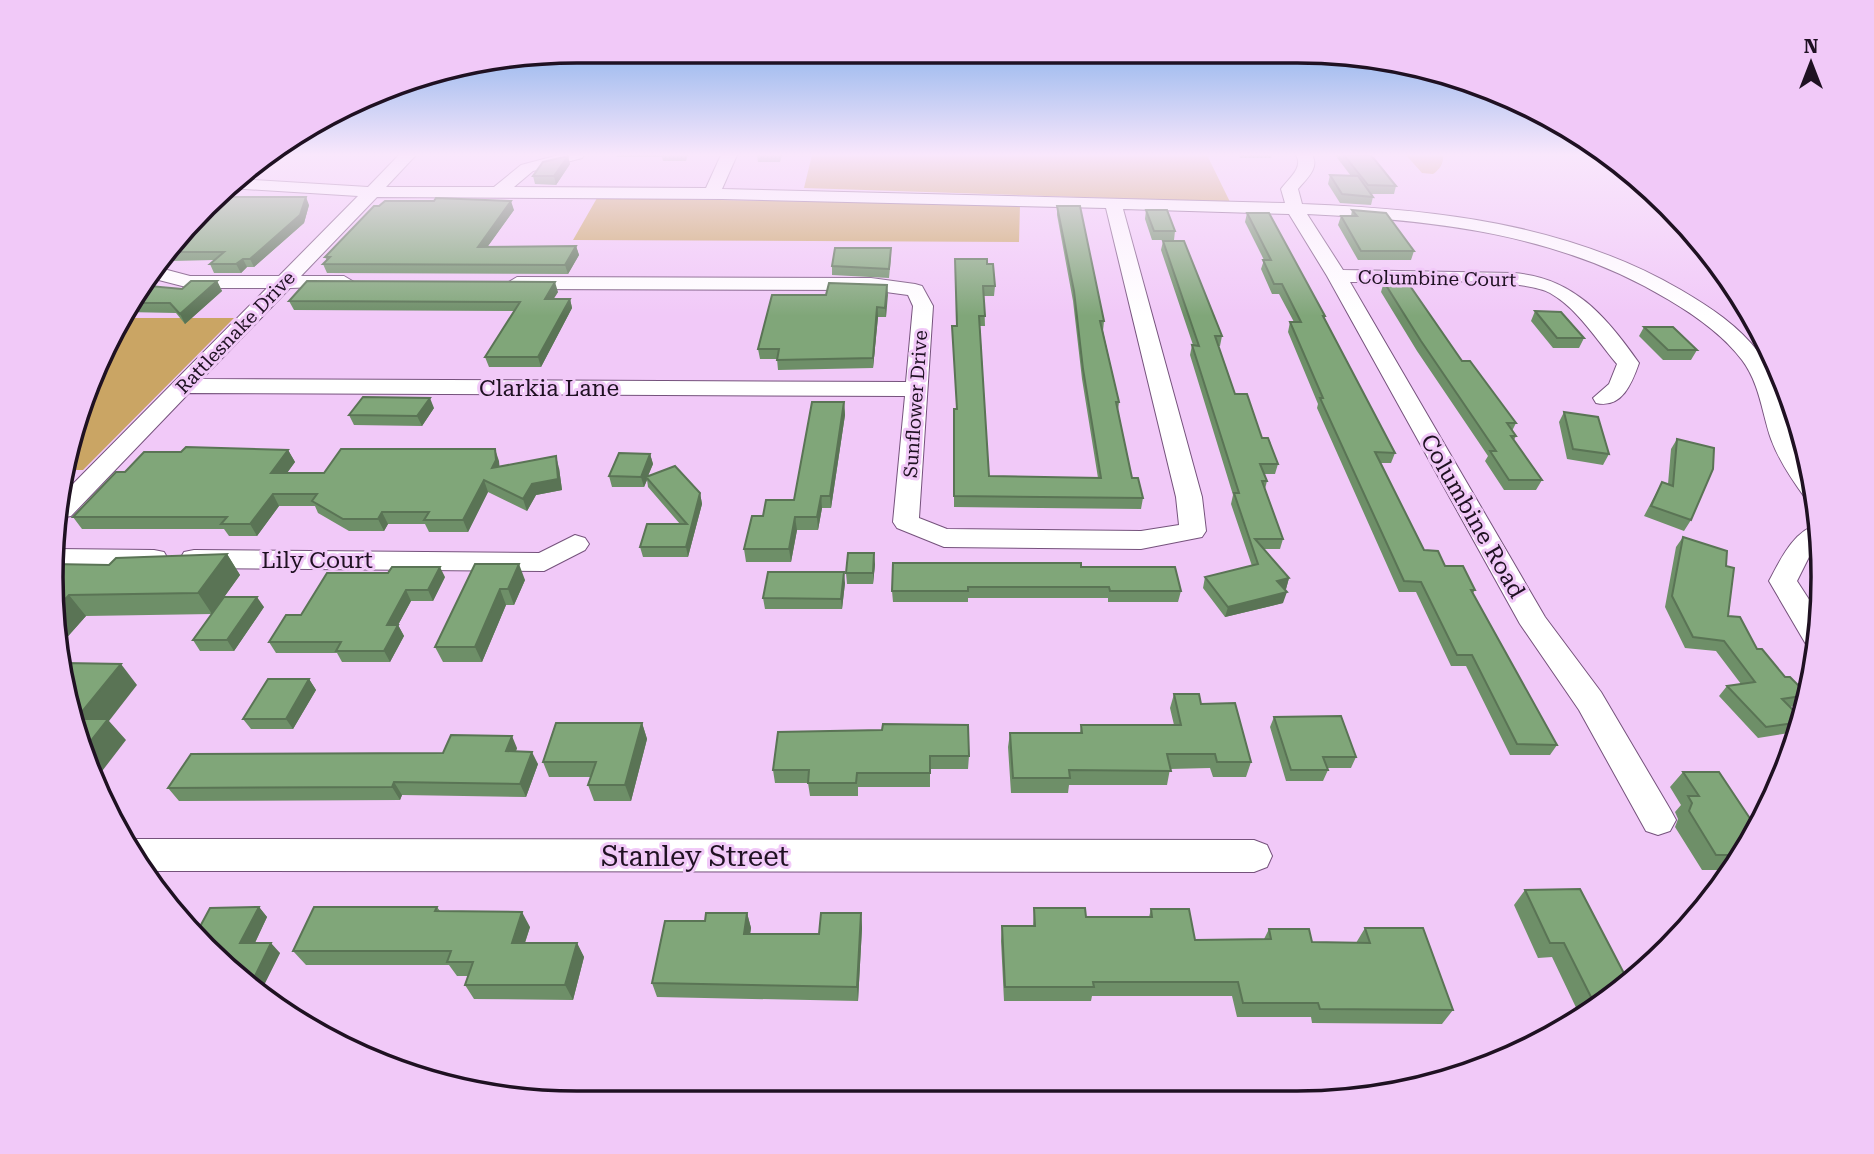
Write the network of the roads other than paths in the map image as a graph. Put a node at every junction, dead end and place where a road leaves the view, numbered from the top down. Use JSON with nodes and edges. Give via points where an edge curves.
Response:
{"nodes":[{"id":1,"x":355,"y":209,"type":"edge"},
{"id":2,"x":1115,"y":209,"type":"edge"},
{"id":3,"x":1291,"y":209,"type":"edge"},
{"id":4,"x":1295,"y":209,"type":"junction"},
{"id":5,"x":162,"y":275,"type":"edge"},
{"id":6,"x":1337,"y":276,"type":"junction"},
{"id":7,"x":284,"y":282,"type":"junction"},
{"id":8,"x":368,"y":282,"type":"edge"},
{"id":9,"x":494,"y":282,"type":"edge"},
{"id":10,"x":183,"y":386,"type":"junction"},
{"id":11,"x":916,"y":389,"type":"junction"},
{"id":12,"x":1604,"y":398,"type":"dead end"},
{"id":13,"x":1800,"y":473,"type":"edge"},
{"id":14,"x":68,"y":504,"type":"edge"},
{"id":15,"x":1810,"y":541,"type":"edge"},
{"id":16,"x":575,"y":544,"type":"dead end"},
{"id":17,"x":64,"y":558,"type":"edge"},
{"id":18,"x":1809,"y":623,"type":"edge"},
{"id":19,"x":1658,"y":820,"type":"dead end"},
{"id":20,"x":145,"y":855,"type":"edge"},
{"id":21,"x":1254,"y":856,"type":"dead end"}],
"edges":[{"from":1,"to":7,"type":"street","name":"Rattlesnake Drive"},
{"from":2,"to":11,"type":"street","name":"Sunflower Drive","via":[[1189,497],[1193,531],[1141,540],[944,538],[906,522]]},
{"from":3,"to":4,"type":"street"},
{"from":4,"to":6,"type":"street","name":"Columbine Road"},
{"from":4,"to":13,"type":"street","via":[[1475,222],[1569,247],[1660,286],[1693,306],[1745,350],[1764,378],[1784,443]]},
{"from":5,"to":7,"type":"street","via":[[190,282]]},
{"from":6,"to":12,"type":"street","name":"Columbine Court","via":[[1500,278],[1554,287],[1572,300],[1628,363],[1619,387]]},
{"from":6,"to":19,"type":"street","name":"Columbine Road","via":[[1535,624],[1590,701]]},
{"from":7,"to":8,"type":"street"},
{"from":7,"to":10,"type":"street","name":"Rattlesnake Drive"},
{"from":9,"to":11,"type":"street","name":"Sunflower Drive","via":[[871,284],[915,290],[923,306]]},
{"from":10,"to":11,"type":"street","name":"Clarkia Lane"},
{"from":10,"to":14,"type":"street","name":"Rattlesnake Drive"},
{"from":15,"to":18,"type":"street","via":[[1798,552],[1783,581]]},
{"from":16,"to":17,"type":"street","name":"Lily Court","via":[[544,562]]},
{"from":20,"to":21,"type":"street","name":"Stanley Street"}]}
